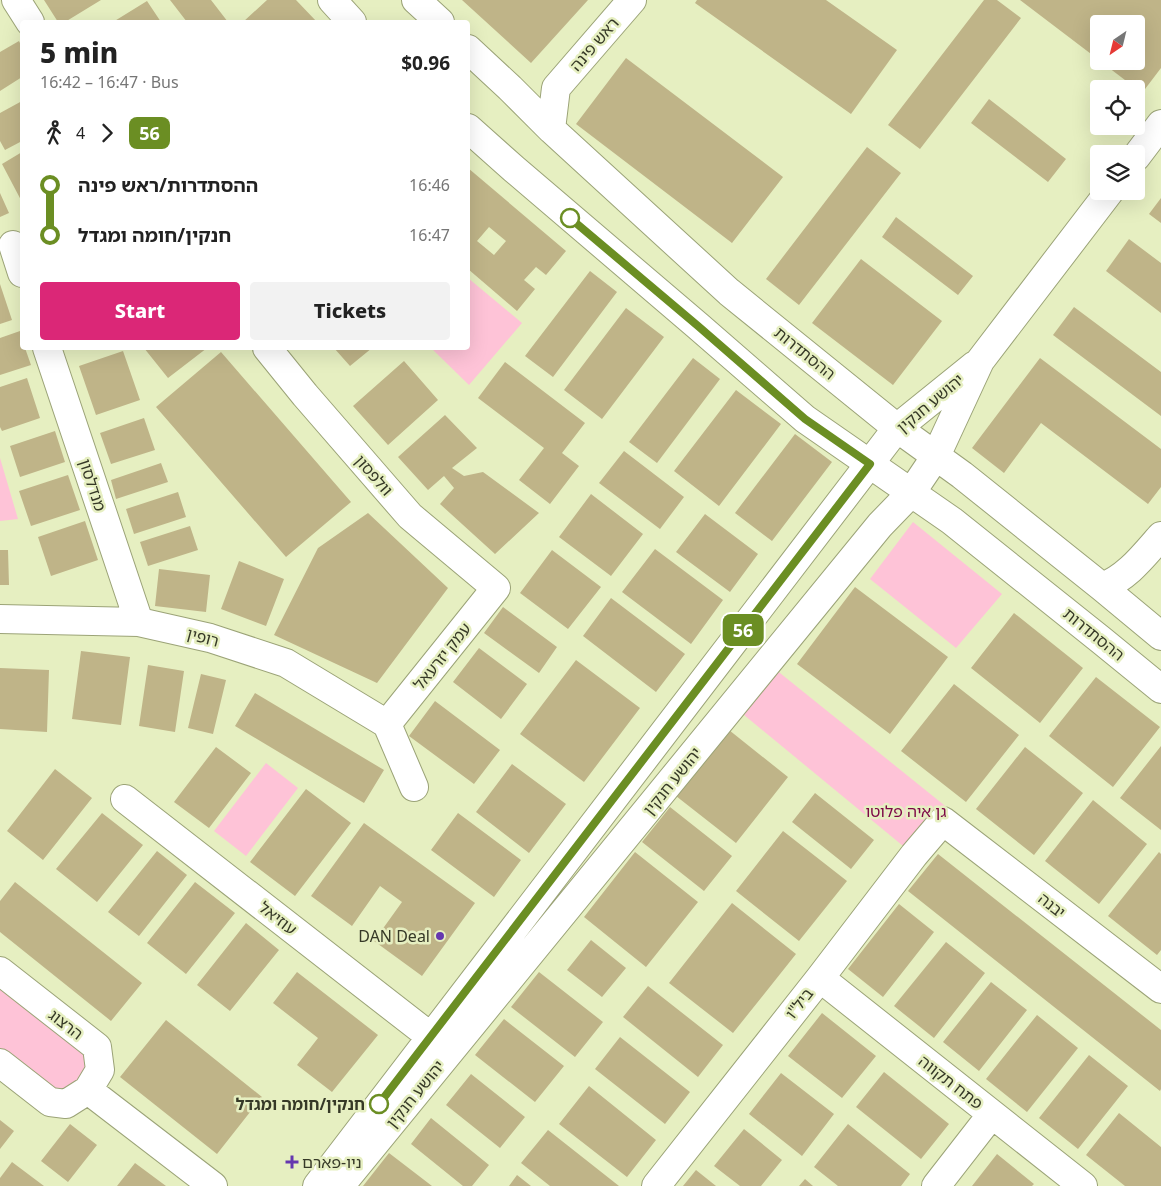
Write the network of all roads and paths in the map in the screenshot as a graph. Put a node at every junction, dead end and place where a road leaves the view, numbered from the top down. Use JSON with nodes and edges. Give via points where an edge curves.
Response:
{"nodes":[{"id":1,"x":332,"y":0,"type":"edge"},
{"id":2,"x":416,"y":0,"type":"edge"},
{"id":3,"x":632,"y":0,"type":"edge"},
{"id":4,"x":350,"y":20,"type":"edge"},
{"id":5,"x":438,"y":20,"type":"edge"},
{"id":6,"x":470,"y":50,"type":"edge"},
{"id":7,"x":510,"y":88,"type":"junction"},
{"id":8,"x":556,"y":88,"type":"junction"},
{"id":9,"x":1161,"y":124,"type":"edge"},
{"id":10,"x":551,"y":129,"type":"junction"},
{"id":11,"x":470,"y":130,"type":"edge"},
{"id":12,"x":1145,"y":145,"type":"edge"},
{"id":13,"x":1103,"y":200,"type":"edge"},
{"id":14,"x":12,"y":246,"type":"edge"},
{"id":15,"x":20,"y":268,"type":"edge"},
{"id":16,"x":49,"y":350,"type":"edge"},
{"id":17,"x":269,"y":350,"type":"edge"},
{"id":18,"x":980,"y":361,"type":"junction"},
{"id":19,"x":897,"y":428,"type":"junction"},
{"id":20,"x":936,"y":456,"type":"junction"},
{"id":21,"x":870,"y":464,"type":"junction"},
{"id":22,"x":911,"y":493,"type":"junction"},
{"id":23,"x":952,"y":521,"type":"junction"},
{"id":24,"x":880,"y":525,"type":"junction"},
{"id":25,"x":1161,"y":536,"type":"edge"},
{"id":26,"x":1134,"y":566,"type":"junction"},
{"id":27,"x":1102,"y":587,"type":"junction"},
{"id":28,"x":496,"y":588,"type":"joint"},
{"id":29,"x":0,"y":619,"type":"edge"},
{"id":30,"x":139,"y":622,"type":"junction"},
{"id":31,"x":1151,"y":628,"type":"edge"},
{"id":32,"x":1161,"y":689,"type":"edge"},
{"id":33,"x":387,"y":724,"type":"junction"},
{"id":34,"x":414,"y":787,"type":"dead end"},
{"id":35,"x":125,"y":799,"type":"dead end"},
{"id":36,"x":944,"y":821,"type":"joint"},
{"id":37,"x":0,"y":972,"type":"edge"},
{"id":38,"x":820,"y":978,"type":"junction"},
{"id":39,"x":1161,"y":989,"type":"edge"},
{"id":40,"x":431,"y":1037,"type":"junction"},
{"id":41,"x":0,"y":1063,"type":"edge"},
{"id":42,"x":88,"y":1090,"type":"junction"},
{"id":43,"x":992,"y":1114,"type":"junction"},
{"id":44,"x":213,"y":1186,"type":"edge"},
{"id":45,"x":317,"y":1186,"type":"edge"},
{"id":46,"x":340,"y":1186,"type":"edge"},
{"id":47,"x":656,"y":1186,"type":"edge"},
{"id":48,"x":936,"y":1186,"type":"edge"},
{"id":49,"x":1083,"y":1186,"type":"edge"}],
"edges":[{"from":1,"to":4,"type":"street"},
{"from":2,"to":5,"type":"street"},
{"from":3,"to":8,"type":"street","name":"ראש פינה"},
{"from":6,"to":7,"type":"street","name":"ההסתדרות"},
{"from":7,"to":8,"type":"street"},
{"from":7,"to":10,"type":"street","name":"ההסתדרות"},
{"from":8,"to":10,"type":"street"},
{"from":9,"to":12,"type":"street"},
{"from":10,"to":19,"type":"street","name":"ההסתדרות","via":[[729,292]]},
{"from":11,"to":21,"type":"street","name":"ההסתדרות","via":[[805,419]]},
{"from":13,"to":18,"type":"street","name":"יהושע חנקין"},
{"from":14,"to":15,"type":"street"},
{"from":16,"to":30,"type":"street","name":"מנדלסון"},
{"from":17,"to":28,"type":"street","name":"וולפסון","via":[[410,516]]},
{"from":18,"to":19,"type":"street","name":"יהושע חנקין"},
{"from":18,"to":20,"type":"street","name":"יהושע חנקין"},
{"from":19,"to":20,"type":"street","name":"ההסתדרות"},
{"from":19,"to":21,"type":"street","name":"יהושע חנקין"},
{"from":20,"to":22,"type":"street","name":"יהושע חנקין"},
{"from":20,"to":27,"type":"street","name":"ההסתדרות"},
{"from":21,"to":22,"type":"street","name":"ההסתדרות"},
{"from":21,"to":40,"type":"street","name":"יהושע חנקין"},
{"from":22,"to":23,"type":"street","name":"ההסתדרות"},
{"from":22,"to":24,"type":"street","name":"יהושע חנקין"},
{"from":23,"to":24,"type":"street","via":[[916,511]]},
{"from":23,"to":32,"type":"street","name":"ההסתדרות"},
{"from":24,"to":46,"type":"street","name":"יהושע חנקין"},
{"from":25,"to":26,"type":"street"},
{"from":26,"to":27,"type":"street"},
{"from":26,"to":31,"type":"street","via":[[1134,600]]},
{"from":27,"to":31,"type":"street","name":"ההסתדרות"},
{"from":28,"to":33,"type":"street","name":"עמק יזרעאל"},
{"from":29,"to":30,"type":"street","name":"רופין"},
{"from":30,"to":33,"type":"street","name":"רופין","via":[[210,638],[286,663]]},
{"from":33,"to":34,"type":"street"},
{"from":35,"to":40,"type":"street","name":"עוזיאל"},
{"from":36,"to":38,"type":"street","name":"ביל\"ו"},
{"from":36,"to":39,"type":"street","name":"יבנה"},
{"from":37,"to":42,"type":"street","name":"הרצוג","via":[[97,1047],[100,1070]]},
{"from":38,"to":43,"type":"street","name":"פתח תקווה"},
{"from":38,"to":47,"type":"street","name":"ביל\"ו"},
{"from":40,"to":45,"type":"street","name":"יהושע חנקין"},
{"from":41,"to":42,"type":"street","name":"הרצוג","via":[[50,1102],[66,1104]]},
{"from":42,"to":44,"type":"street"},
{"from":43,"to":48,"type":"street"},
{"from":43,"to":49,"type":"street","name":"פתח תקווה"}]}
